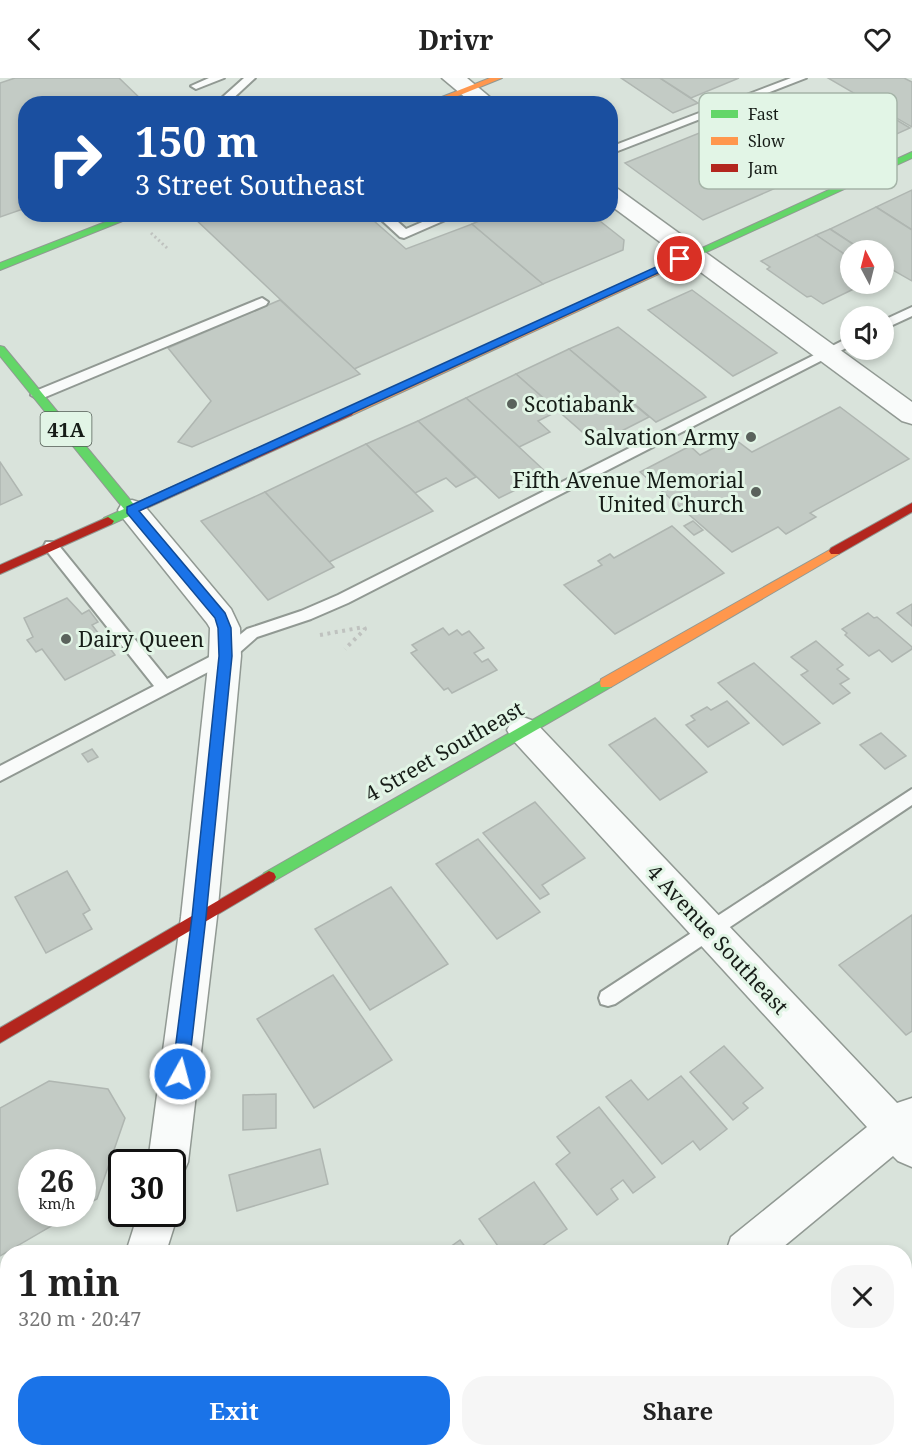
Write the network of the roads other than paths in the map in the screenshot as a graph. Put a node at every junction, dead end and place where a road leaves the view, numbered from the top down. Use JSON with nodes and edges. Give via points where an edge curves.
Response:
{"nodes":[{"id":1,"x":219,"y":78,"type":"edge"},
{"id":2,"x":250,"y":78,"type":"edge"},
{"id":3,"x":498,"y":78,"type":"edge"},
{"id":4,"x":801,"y":78,"type":"edge"},
{"id":5,"x":460,"y":83,"type":"edge"},
{"id":6,"x":196,"y":86,"type":"dead end"},
{"id":7,"x":762,"y":93,"type":"edge"},
{"id":8,"x":229,"y":96,"type":"edge"},
{"id":9,"x":440,"y":96,"type":"edge"},
{"id":10,"x":477,"y":96,"type":"edge"},
{"id":11,"x":699,"y":117,"type":"edge"},
{"id":12,"x":618,"y":148,"type":"edge"},
{"id":13,"x":912,"y":155,"type":"edge"},
{"id":14,"x":897,"y":162,"type":"edge"},
{"id":15,"x":836,"y":189,"type":"edge"},
{"id":16,"x":618,"y":200,"type":"edge"},
{"id":17,"x":115,"y":222,"type":"edge"},
{"id":18,"x":390,"y":222,"type":"edge"},
{"id":19,"x":433,"y":222,"type":"edge"},
{"id":20,"x":692,"y":253,"type":"junction"},
{"id":21,"x":0,"y":267,"type":"edge"},
{"id":22,"x":262,"y":302,"type":"dead end"},
{"id":23,"x":912,"y":311,"type":"edge"},
{"id":24,"x":894,"y":320,"type":"edge"},
{"id":25,"x":840,"y":346,"type":"edge"},
{"id":26,"x":0,"y":349,"type":"edge"},
{"id":27,"x":827,"y":352,"type":"junction"},
{"id":28,"x":38,"y":395,"type":"junction"},
{"id":29,"x":912,"y":415,"type":"edge"},
{"id":30,"x":912,"y":507,"type":"edge"},
{"id":31,"x":132,"y":510,"type":"junction"},
{"id":32,"x":51,"y":546,"type":"junction"},
{"id":33,"x":0,"y":570,"type":"edge"},
{"id":34,"x":225,"y":656,"type":"junction"},
{"id":35,"x":165,"y":688,"type":"junction"},
{"id":36,"x":523,"y":730,"type":"junction"},
{"id":37,"x":0,"y":774,"type":"edge"},
{"id":38,"x":912,"y":796,"type":"edge"},
{"id":39,"x":199,"y":917,"type":"junction"},
{"id":40,"x":711,"y":931,"type":"junction"},
{"id":41,"x":608,"y":998,"type":"dead end"},
{"id":42,"x":0,"y":1036,"type":"edge"},
{"id":43,"x":906,"y":1131,"type":"edge"},
{"id":44,"x":170,"y":1149,"type":"edge"},
{"id":45,"x":154,"y":1227,"type":"edge"},
{"id":46,"x":148,"y":1245,"type":"edge"},
{"id":47,"x":755,"y":1245,"type":"edge"}],
"edges":[{"from":1,"to":6,"type":"lane"},
{"from":2,"to":8,"type":"lane"},
{"from":3,"to":5,"type":"street"},
{"from":4,"to":7,"type":"lane"},
{"from":5,"to":9,"type":"street"},
{"from":5,"to":10,"type":"street"},
{"from":11,"to":12,"type":"lane"},
{"from":13,"to":14,"type":"street"},
{"from":15,"to":20,"type":"street"},
{"from":16,"to":20,"type":"street"},
{"from":17,"to":21,"type":"street"},
{"from":18,"to":19,"type":"lane","via":[[404,234]]},
{"from":20,"to":27,"type":"street"},
{"from":20,"to":31,"type":"street"},
{"from":22,"to":28,"type":"lane"},
{"from":23,"to":24,"type":"lane"},
{"from":25,"to":27,"type":"lane"},
{"from":26,"to":28,"type":"street","number":"41A"},
{"from":27,"to":29,"type":"street"},
{"from":27,"to":34,"type":"lane","via":[[343,599],[252,633]]},
{"from":28,"to":31,"type":"street","number":"41A"},
{"from":30,"to":36,"type":"street","name":"4 Street Southeast"},
{"from":31,"to":32,"type":"street"},
{"from":31,"to":34,"type":"street","via":[[220,616],[225,628]]},
{"from":32,"to":33,"type":"street"},
{"from":32,"to":35,"type":"lane"},
{"from":34,"to":35,"type":"lane"},
{"from":34,"to":39,"type":"street"},
{"from":35,"to":37,"type":"lane"},
{"from":36,"to":39,"type":"street","name":"4 Street Southeast"},
{"from":36,"to":40,"type":"street","name":"4 Avenue Southeast"},
{"from":38,"to":40,"type":"lane"},
{"from":39,"to":42,"type":"street","name":"4 Street Southeast"},
{"from":39,"to":44,"type":"street"},
{"from":40,"to":41,"type":"lane"},
{"from":40,"to":43,"type":"street","name":"4 Avenue Southeast"},
{"from":43,"to":47,"type":"street"},
{"from":45,"to":46,"type":"street"}]}
